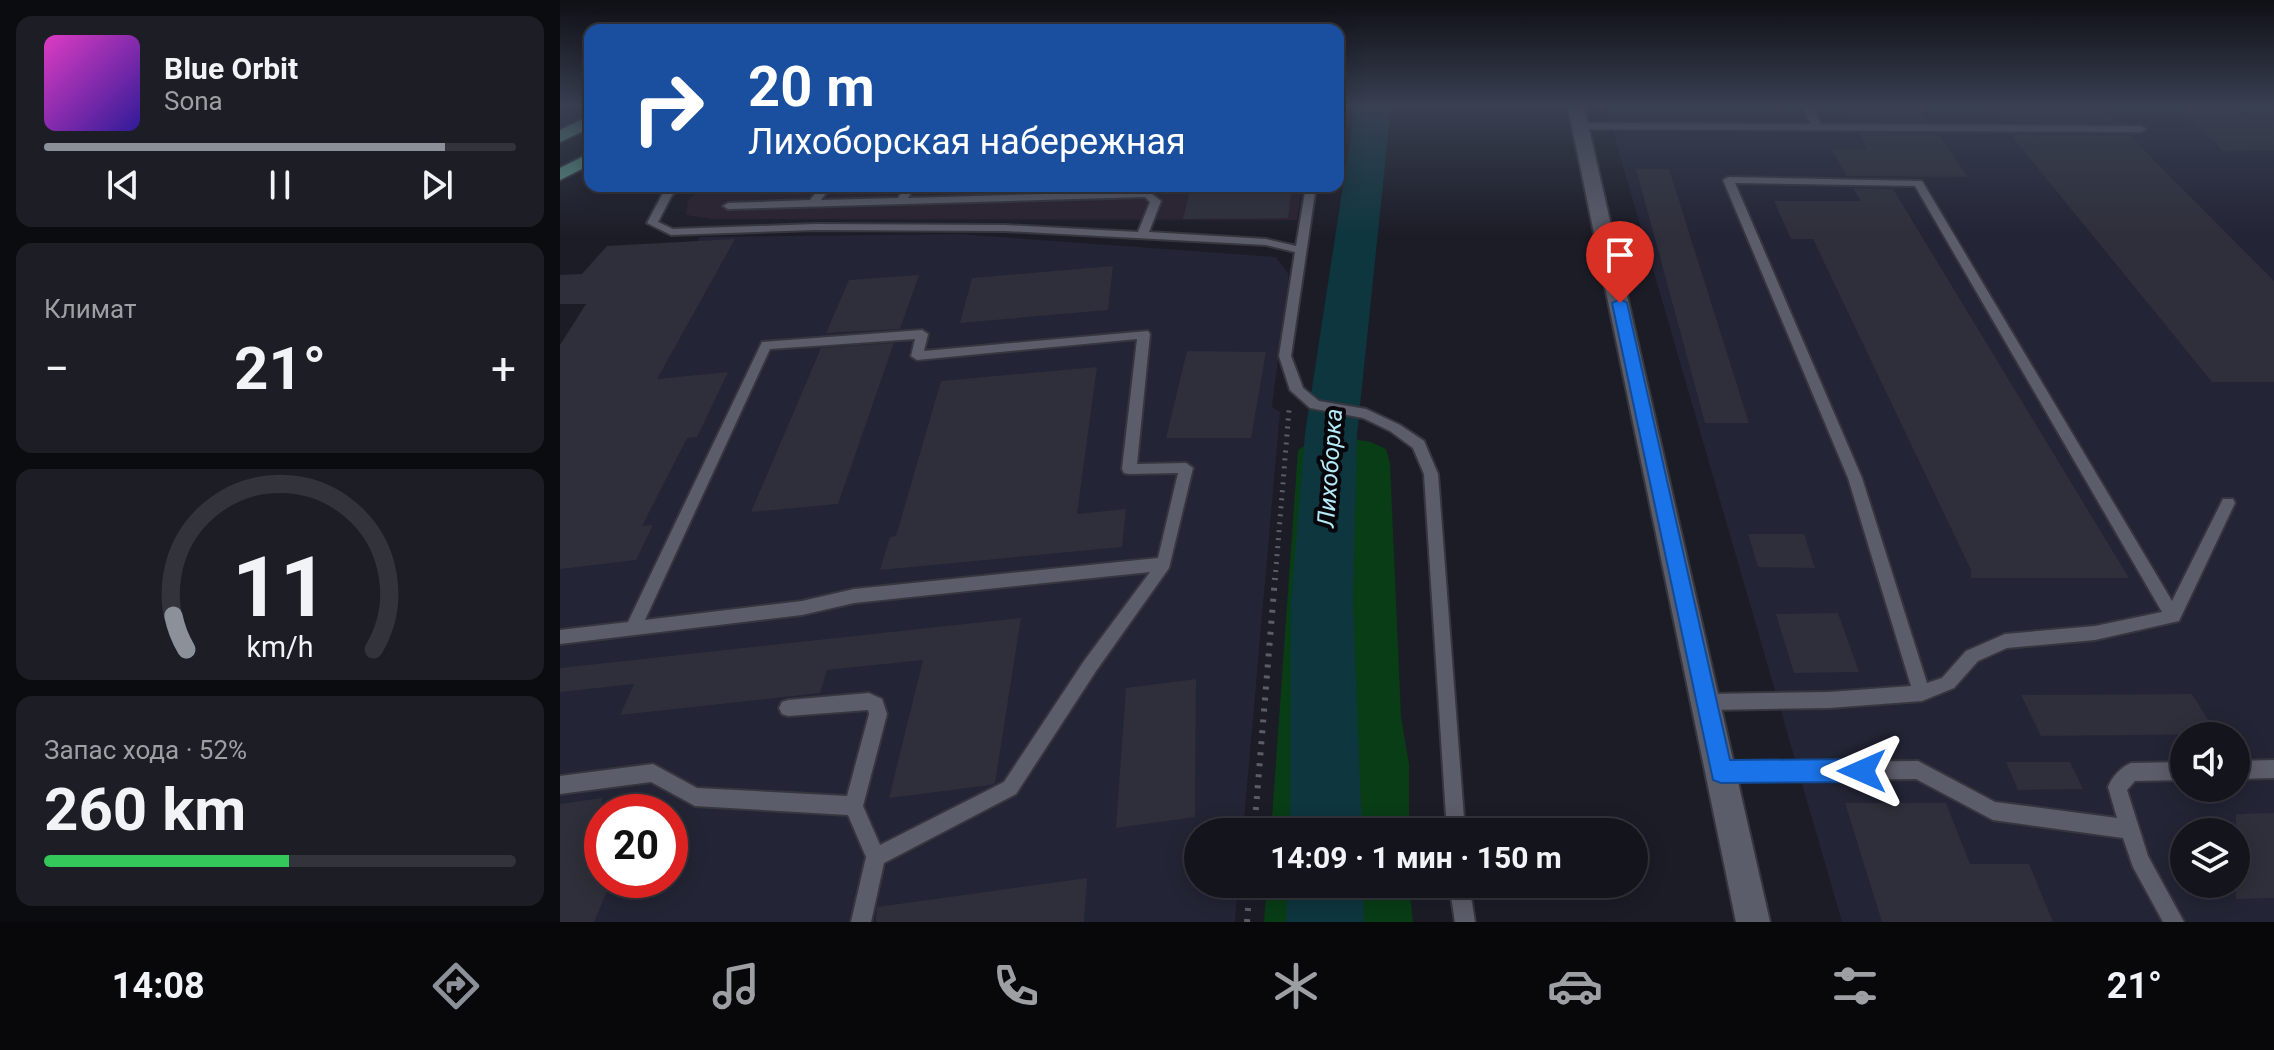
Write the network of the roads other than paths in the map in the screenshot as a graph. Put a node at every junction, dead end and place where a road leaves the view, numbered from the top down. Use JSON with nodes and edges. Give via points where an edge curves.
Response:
{"nodes":[{"id":1,"x":1585,"y":150,"type":"edge"},
{"id":2,"x":584,"y":161,"type":"edge"},
{"id":3,"x":560,"y":175,"type":"edge"},
{"id":4,"x":669,"y":192,"type":"edge"},
{"id":5,"x":822,"y":192,"type":"edge"},
{"id":6,"x":906,"y":192,"type":"edge"},
{"id":7,"x":1026,"y":192,"type":"edge"},
{"id":8,"x":1310,"y":192,"type":"edge"},
{"id":9,"x":1024,"y":197,"type":"junction"},
{"id":10,"x":901,"y":201,"type":"junction"},
{"id":11,"x":814,"y":203,"type":"junction"},
{"id":12,"x":728,"y":206,"type":"dead end"},
{"id":13,"x":1142,"y":235,"type":"junction"},
{"id":14,"x":1301,"y":250,"type":"junction"},
{"id":15,"x":2228,"y":503,"type":"dead end"},
{"id":16,"x":1164,"y":564,"type":"junction"},
{"id":17,"x":2173,"y":616,"type":"junction"},
{"id":18,"x":633,"y":629,"type":"junction"},
{"id":19,"x":560,"y":637,"type":"edge"},
{"id":20,"x":1922,"y":693,"type":"junction"},
{"id":21,"x":1707,"y":702,"type":"junction"},
{"id":22,"x":788,"y":708,"type":"dead end"},
{"id":23,"x":2274,"y":769,"type":"edge"},
{"id":24,"x":2250,"y":770,"type":"edge"},
{"id":25,"x":2170,"y":771,"type":"edge"},
{"id":26,"x":1721,"y":772,"type":"junction"},
{"id":27,"x":560,"y":785,"type":"edge"},
{"id":28,"x":854,"y":806,"type":"junction"},
{"id":29,"x":1455,"y":818,"type":"edge"},
{"id":30,"x":2130,"y":829,"type":"junction"},
{"id":31,"x":876,"y":857,"type":"junction"},
{"id":32,"x":1461,"y":898,"type":"edge"},
{"id":33,"x":861,"y":922,"type":"edge"},
{"id":34,"x":1465,"y":922,"type":"edge"},
{"id":35,"x":1753,"y":922,"type":"edge"},
{"id":36,"x":2174,"y":922,"type":"edge"}],
"edges":[{"from":1,"to":21,"type":"street"},
{"from":2,"to":3,"type":"main road"},
{"from":4,"to":13,"type":"lane","via":[[652,223],[671,232],[1005,228]]},
{"from":5,"to":11,"type":"lane"},
{"from":6,"to":10,"type":"lane"},
{"from":7,"to":9,"type":"lane"},
{"from":8,"to":14,"type":"lane"},
{"from":9,"to":10,"type":"lane"},
{"from":9,"to":13,"type":"lane","via":[[1148,194],[1156,201]]},
{"from":10,"to":11,"type":"lane"},
{"from":11,"to":12,"type":"lane"},
{"from":13,"to":14,"type":"lane","via":[[1266,242]]},
{"from":14,"to":29,"type":"lane","via":[[1285,356],[1297,390],[1315,405],[1366,414],[1419,445],[1431,474]]},
{"from":15,"to":17,"type":"lane"},
{"from":16,"to":18,"type":"lane","via":[[854,596],[802,608]]},
{"from":16,"to":18,"type":"lane","via":[[1186,468],[1129,469],[1144,334],[917,356],[922,334],[766,345]]},
{"from":16,"to":31,"type":"lane","via":[[1010,788]]},
{"from":17,"to":20,"type":"lane","via":[[2095,633],[2005,641],[1972,656],[1948,683]]},
{"from":17,"to":20,"type":"lane","via":[[1918,183],[1728,180],[1855,478]]},
{"from":18,"to":19,"type":"lane"},
{"from":20,"to":21,"type":"lane"},
{"from":21,"to":26,"type":"street"},
{"from":22,"to":28,"type":"lane","via":[[869,701],[876,705]]},
{"from":23,"to":24,"type":"lane"},
{"from":25,"to":30,"type":"lane","via":[[2131,772],[2117,787]]},
{"from":26,"to":30,"type":"lane","via":[[1918,770],[1993,811]]},
{"from":26,"to":35,"type":"street"},
{"from":27,"to":28,"type":"lane","via":[[653,773],[695,797]]},
{"from":28,"to":31,"type":"lane"},
{"from":30,"to":36,"type":"lane","via":[[2140,860]]},
{"from":31,"to":33,"type":"lane"},
{"from":32,"to":34,"type":"lane"}]}
